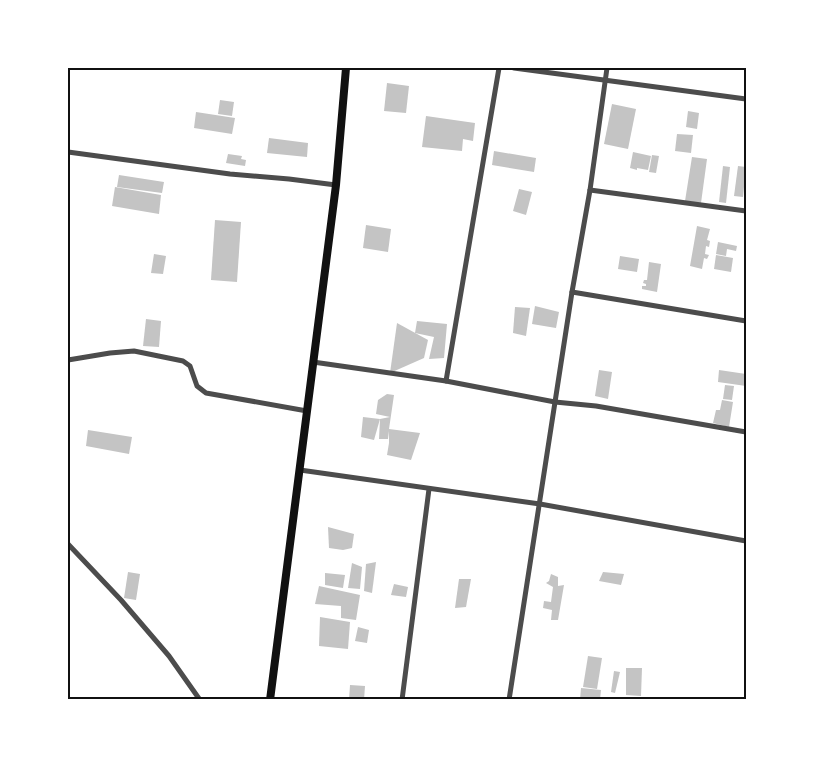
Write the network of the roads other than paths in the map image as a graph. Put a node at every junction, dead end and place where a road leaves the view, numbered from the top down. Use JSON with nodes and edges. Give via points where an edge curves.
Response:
{"nodes":[{"id":1,"x":346,"y":68,"type":"edge"},
{"id":2,"x":499,"y":68,"type":"edge"},
{"id":3,"x":514,"y":68,"type":"edge"},
{"id":4,"x":607,"y":68,"type":"edge"},
{"id":5,"x":605,"y":81,"type":"junction"},
{"id":6,"x":747,"y":99,"type":"edge"},
{"id":7,"x":68,"y":152,"type":"edge"},
{"id":8,"x":336,"y":185,"type":"junction"},
{"id":9,"x":590,"y":190,"type":"junction"},
{"id":10,"x":747,"y":211,"type":"edge"},
{"id":11,"x":572,"y":292,"type":"junction"},
{"id":12,"x":747,"y":321,"type":"edge"},
{"id":13,"x":68,"y":360,"type":"edge"},
{"id":14,"x":313,"y":362,"type":"junction"},
{"id":15,"x":446,"y":381,"type":"junction"},
{"id":16,"x":555,"y":402,"type":"junction"},
{"id":17,"x":307,"y":411,"type":"junction"},
{"id":18,"x":747,"y":432,"type":"edge"},
{"id":19,"x":300,"y":470,"type":"junction"},
{"id":20,"x":429,"y":489,"type":"junction"},
{"id":21,"x":540,"y":504,"type":"junction"},
{"id":22,"x":747,"y":541,"type":"edge"},
{"id":23,"x":68,"y":544,"type":"edge"},
{"id":24,"x":201,"y":699,"type":"edge"},
{"id":25,"x":270,"y":699,"type":"edge"},
{"id":26,"x":402,"y":699,"type":"edge"},
{"id":27,"x":509,"y":699,"type":"edge"}],
"edges":[{"from":1,"to":8,"type":"main road"},
{"from":2,"to":15,"type":"street"},
{"from":3,"to":5,"type":"street"},
{"from":4,"to":5,"type":"street"},
{"from":5,"to":6,"type":"street"},
{"from":5,"to":9,"type":"street"},
{"from":7,"to":8,"type":"street"},
{"from":8,"to":14,"type":"main road"},
{"from":9,"to":10,"type":"street"},
{"from":9,"to":11,"type":"street"},
{"from":11,"to":12,"type":"street"},
{"from":11,"to":16,"type":"street"},
{"from":13,"to":17,"type":"street","via":[[134,351],[183,361],[190,366],[196,386],[206,393]]},
{"from":14,"to":15,"type":"street"},
{"from":14,"to":17,"type":"main road"},
{"from":15,"to":16,"type":"street"},
{"from":16,"to":18,"type":"street"},
{"from":16,"to":21,"type":"street"},
{"from":17,"to":19,"type":"main road"},
{"from":19,"to":20,"type":"street"},
{"from":19,"to":25,"type":"main road"},
{"from":20,"to":21,"type":"street"},
{"from":20,"to":26,"type":"street"},
{"from":21,"to":22,"type":"street"},
{"from":21,"to":27,"type":"street"},
{"from":23,"to":24,"type":"street","via":[[121,600]]}]}
